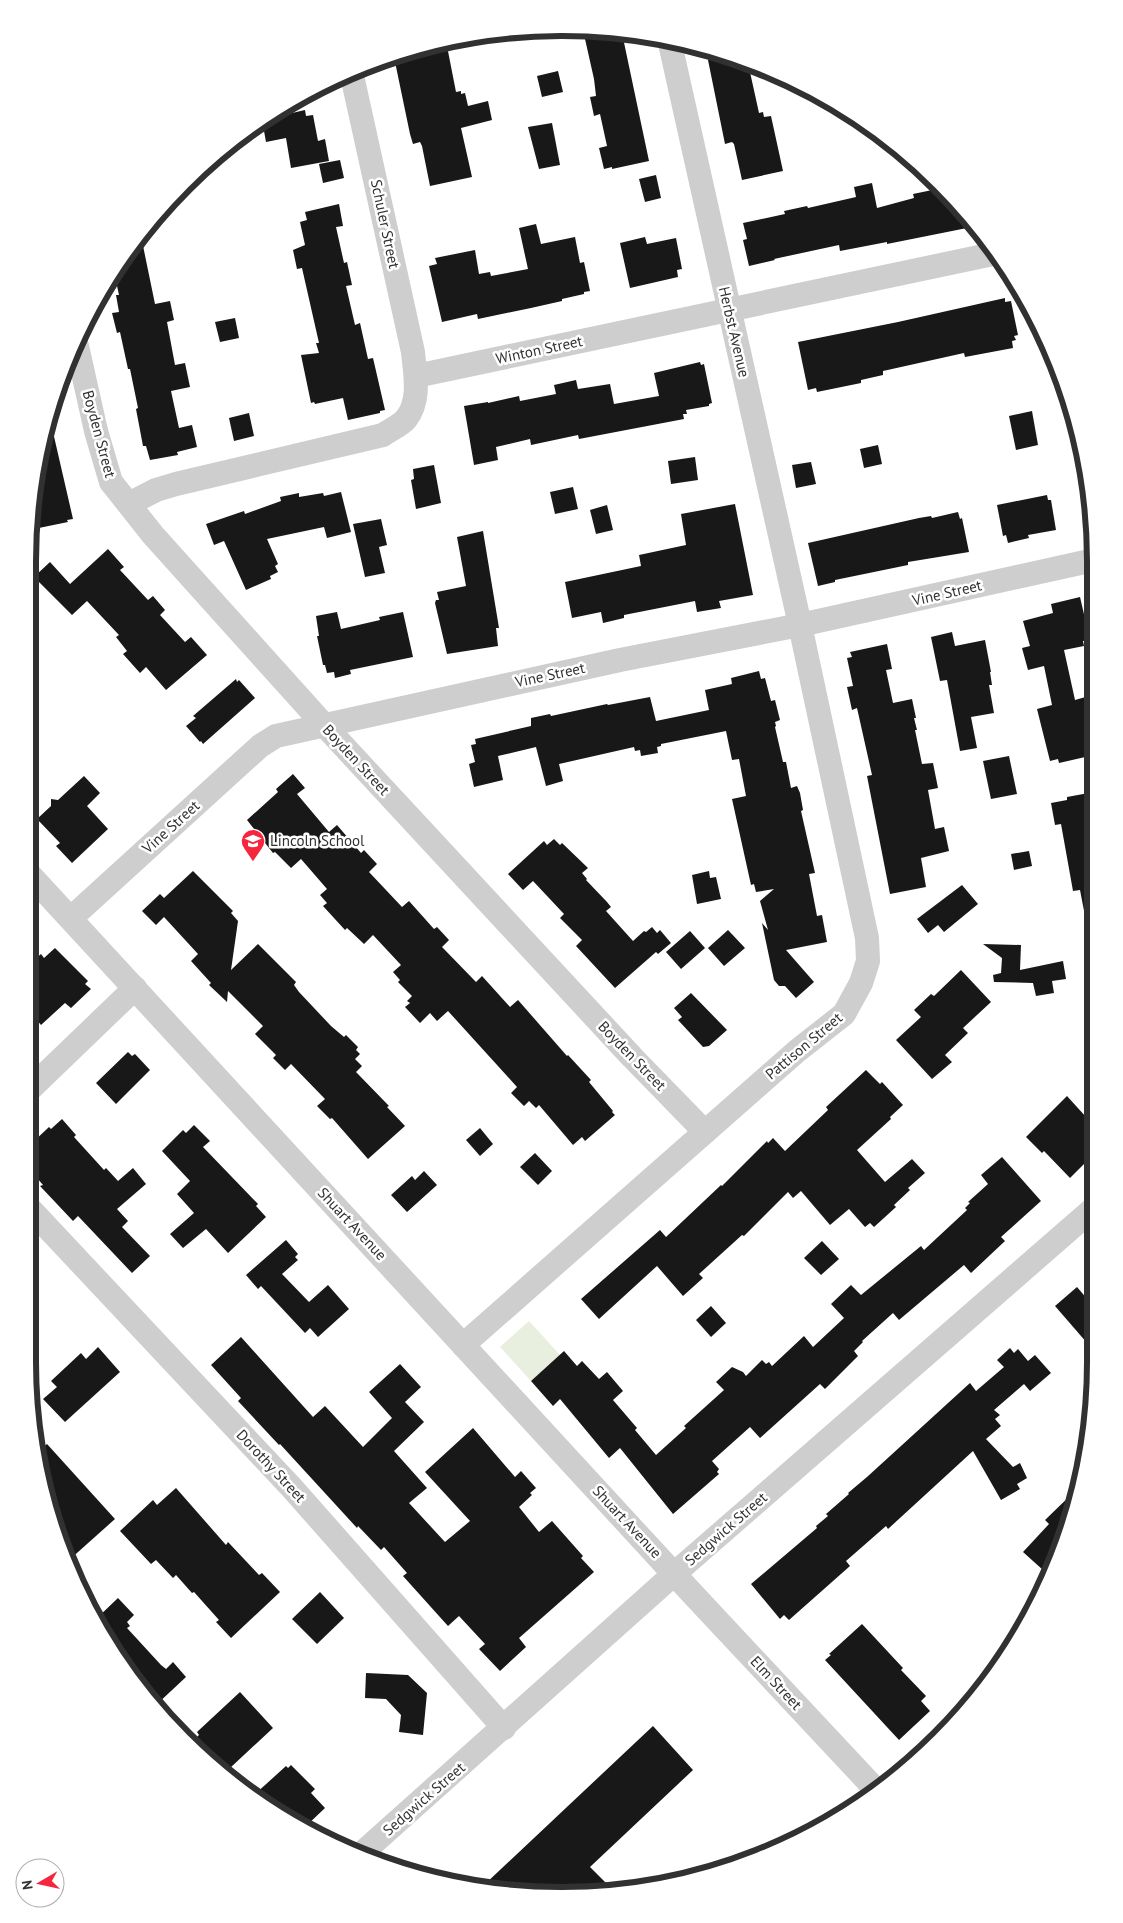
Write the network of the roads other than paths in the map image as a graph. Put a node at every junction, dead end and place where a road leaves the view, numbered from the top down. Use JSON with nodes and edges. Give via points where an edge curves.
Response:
{"nodes":[{"id":1,"x":671,"y":48,"type":"edge"},
{"id":2,"x":353,"y":79,"type":"edge"},
{"id":3,"x":987,"y":255,"type":"edge"},
{"id":4,"x":729,"y":309,"type":"junction"},
{"id":5,"x":79,"y":354,"type":"edge"},
{"id":6,"x":416,"y":376,"type":"junction"},
{"id":7,"x":129,"y":504,"type":"junction"},
{"id":8,"x":1087,"y":562,"type":"edge"},
{"id":9,"x":800,"y":625,"type":"junction"},
{"id":10,"x":324,"y":725,"type":"junction"},
{"id":11,"x":36,"y":881,"type":"edge"},
{"id":12,"x":70,"y":918,"type":"junction"},
{"id":13,"x":134,"y":988,"type":"junction"},
{"id":14,"x":36,"y":1083,"type":"edge"},
{"id":15,"x":705,"y":1132,"type":"junction"},
{"id":16,"x":1087,"y":1214,"type":"edge"},
{"id":17,"x":36,"y":1215,"type":"edge"},
{"id":18,"x":463,"y":1345,"type":"junction"},
{"id":19,"x":674,"y":1574,"type":"junction"},
{"id":20,"x":504,"y":1728,"type":"junction"},
{"id":21,"x":871,"y":1785,"type":"edge"},
{"id":22,"x":366,"y":1849,"type":"edge"}],
"edges":[{"from":1,"to":4,"type":"street","name":"Herbst Avenue"},
{"from":2,"to":6,"type":"street","name":"Schuler Street"},
{"from":3,"to":4,"type":"street","name":"Winton Street"},
{"from":4,"to":6,"type":"street","name":"Winton Street"},
{"from":4,"to":9,"type":"street","name":"Herbst Avenue"},
{"from":5,"to":7,"type":"street","name":"Boyden Street","via":[[111,482]]},
{"from":6,"to":7,"type":"street","via":[[415,401],[406,420],[383,435],[176,484]]},
{"from":7,"to":10,"type":"street","name":"Boyden Street","via":[[153,535]]},
{"from":8,"to":9,"type":"street","name":"Vine Street"},
{"from":9,"to":10,"type":"street","name":"Vine Street","via":[[620,660]]},
{"from":9,"to":15,"type":"street","name":"Pattison Street","via":[[867,938],[868,961],[861,983],[844,1014]]},
{"from":10,"to":12,"type":"street","name":"Vine Street","via":[[276,736],[260,746]]},
{"from":10,"to":15,"type":"street","name":"Boyden Street"},
{"from":11,"to":12,"type":"street","name":"Shuart Avenue"},
{"from":12,"to":13,"type":"street","name":"Shuart Avenue"},
{"from":13,"to":14,"type":"street"},
{"from":13,"to":18,"type":"street","name":"Shuart Avenue"},
{"from":15,"to":18,"type":"street","name":"Pattison Street"},
{"from":16,"to":19,"type":"street","name":"Sedgwick Street"},
{"from":17,"to":20,"type":"street","name":"Dorothy Street","via":[[292,1488]]},
{"from":18,"to":19,"type":"street","name":"Shuart Avenue"},
{"from":19,"to":20,"type":"street","name":"Sedgwick Street"},
{"from":19,"to":21,"type":"street","name":"Elm Street"},
{"from":20,"to":22,"type":"street","name":"Sedgwick Street"}]}
